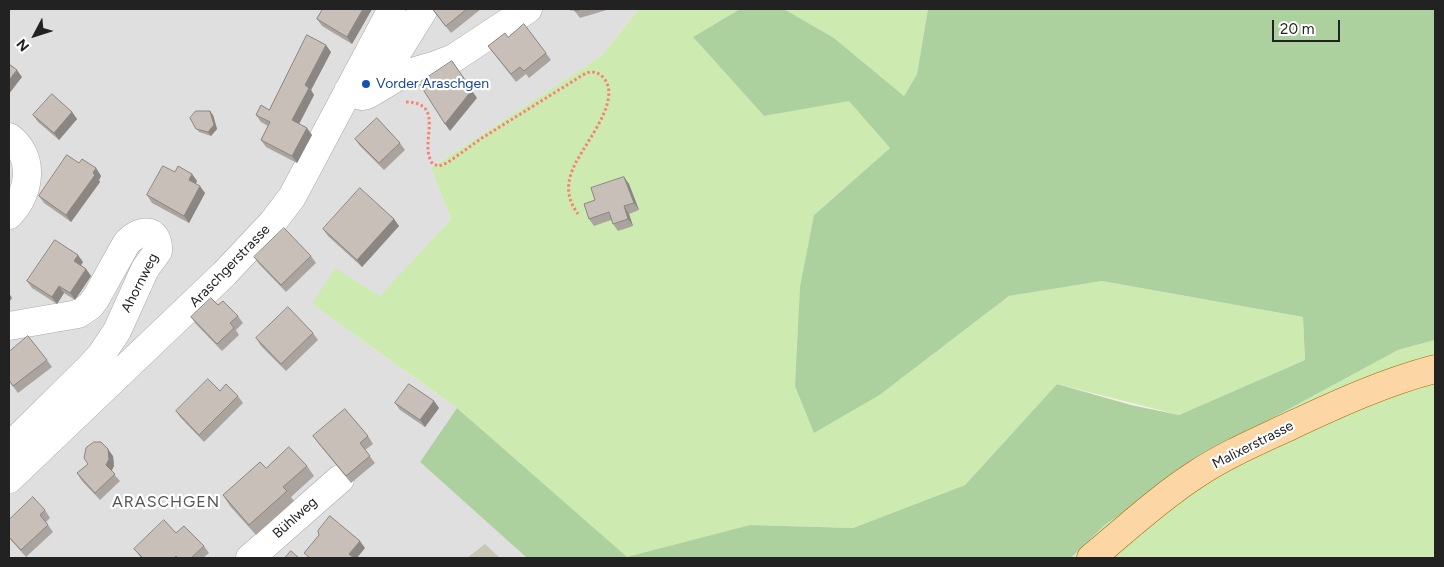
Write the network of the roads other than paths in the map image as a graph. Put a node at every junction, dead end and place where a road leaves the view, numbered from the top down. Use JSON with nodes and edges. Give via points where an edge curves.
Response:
{"nodes":[{"id":1,"x":392,"y":9,"type":"edge"},
{"id":2,"x":424,"y":9,"type":"edge"},
{"id":3,"x":528,"y":9,"type":"edge"},
{"id":4,"x":382,"y":84,"type":"junction"},
{"id":5,"x":348,"y":91,"type":"junction"},
{"id":6,"x":9,"y":137,"type":"edge"},
{"id":7,"x":9,"y":216,"type":"edge"},
{"id":8,"x":9,"y":326,"type":"edge"},
{"id":9,"x":1435,"y":369,"type":"edge"},
{"id":10,"x":9,"y":447,"type":"edge"},
{"id":11,"x":340,"y":478,"type":"edge"},
{"id":12,"x":9,"y":479,"type":"edge"},
{"id":13,"x":250,"y":558,"type":"edge"},
{"id":14,"x":1091,"y":558,"type":"edge"}],
"edges":[{"from":1,"to":5,"type":"street","name":"Araschgerstrasse"},
{"from":2,"to":4,"type":"street","via":[[393,59]]},
{"from":3,"to":4,"type":"street","via":[[454,58]]},
{"from":4,"to":5,"type":"street","via":[[364,96]]},
{"from":5,"to":12,"type":"street","name":"Araschgerstrasse","via":[[292,197],[274,222],[213,285]]},
{"from":6,"to":7,"type":"street","via":[[22,150],[28,176],[25,192]]},
{"from":8,"to":10,"type":"street","name":"Ahornweg","via":[[84,310],[101,290],[131,237],[144,232],[156,238],[158,251],[145,269],[110,343],[90,368]]},
{"from":9,"to":14,"type":"main road","name":"Malixerstrasse","via":[[1389,383],[1219,460],[1167,496]]},
{"from":11,"to":13,"type":"street","name":"Bühlweg"}]}
